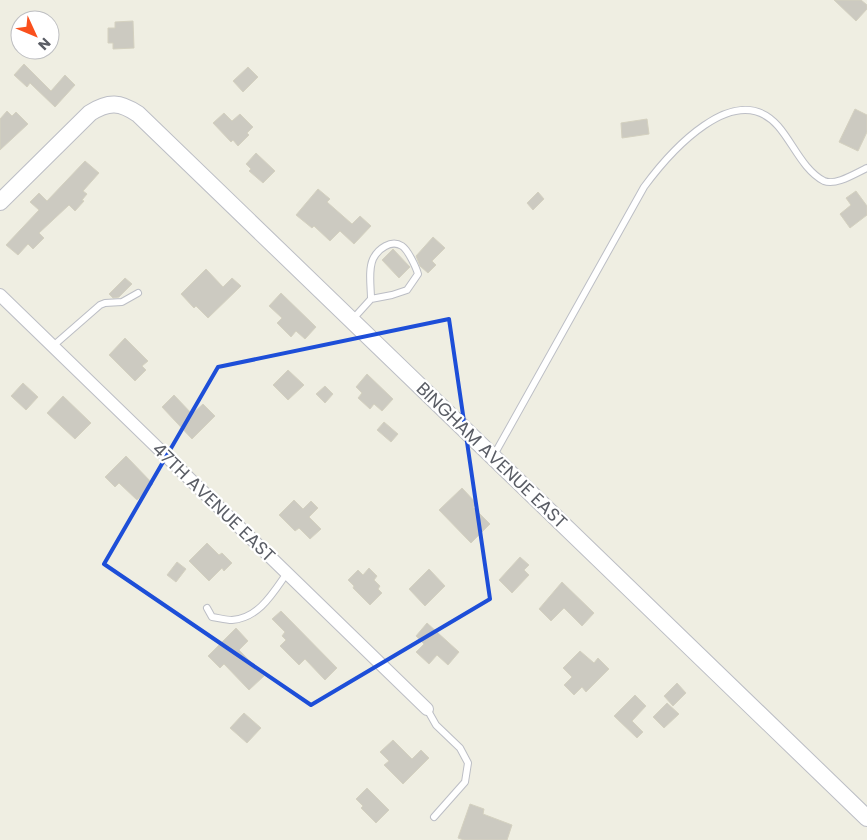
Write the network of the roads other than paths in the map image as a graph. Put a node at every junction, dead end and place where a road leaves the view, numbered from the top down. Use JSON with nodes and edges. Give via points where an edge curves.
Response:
{"nodes":[{"id":1,"x":867,"y":168,"type":"edge"},
{"id":2,"x":0,"y":202,"type":"edge"},
{"id":3,"x":138,"y":293,"type":"dead end"},
{"id":4,"x":0,"y":295,"type":"edge"},
{"id":5,"x":371,"y":299,"type":"junction"},
{"id":6,"x":352,"y":320,"type":"junction"},
{"id":7,"x":53,"y":346,"type":"junction"},
{"id":8,"x":493,"y":456,"type":"junction"},
{"id":9,"x":287,"y":573,"type":"junction"},
{"id":10,"x":207,"y":608,"type":"dead end"},
{"id":11,"x":427,"y":709,"type":"joint"},
{"id":12,"x":434,"y":817,"type":"dead end"},
{"id":13,"x":867,"y":818,"type":"edge"}],
"edges":[{"from":1,"to":8,"type":"lane","via":[[835,182],[825,182],[809,169],[778,126],[756,111],[743,110],[720,116],[694,132],[672,152],[644,187]]},
{"from":2,"to":6,"type":"street","name":"BINGHAM AVENUE EAST","via":[[90,114],[100,107],[118,104],[131,109],[149,123]]},
{"from":3,"to":7,"type":"lane","via":[[122,302],[100,305]]},
{"from":4,"to":7,"type":"street","name":"47TH AVENUE EAST"},
{"from":5,"to":5,"type":"lane","via":[[407,290],[418,274],[407,251],[398,244],[380,248],[374,257]]},
{"from":5,"to":6,"type":"lane"},
{"from":6,"to":8,"type":"street","name":"BINGHAM AVENUE EAST"},
{"from":7,"to":9,"type":"street","name":"47TH AVENUE EAST"},
{"from":8,"to":13,"type":"street","name":"BINGHAM AVENUE EAST"},
{"from":9,"to":10,"type":"lane","via":[[260,608],[246,617],[231,620],[212,617]]},
{"from":9,"to":11,"type":"street","name":"47TH AVENUE EAST"},
{"from":11,"to":12,"type":"lane","via":[[436,724],[460,748],[468,763],[465,782]]}]}
